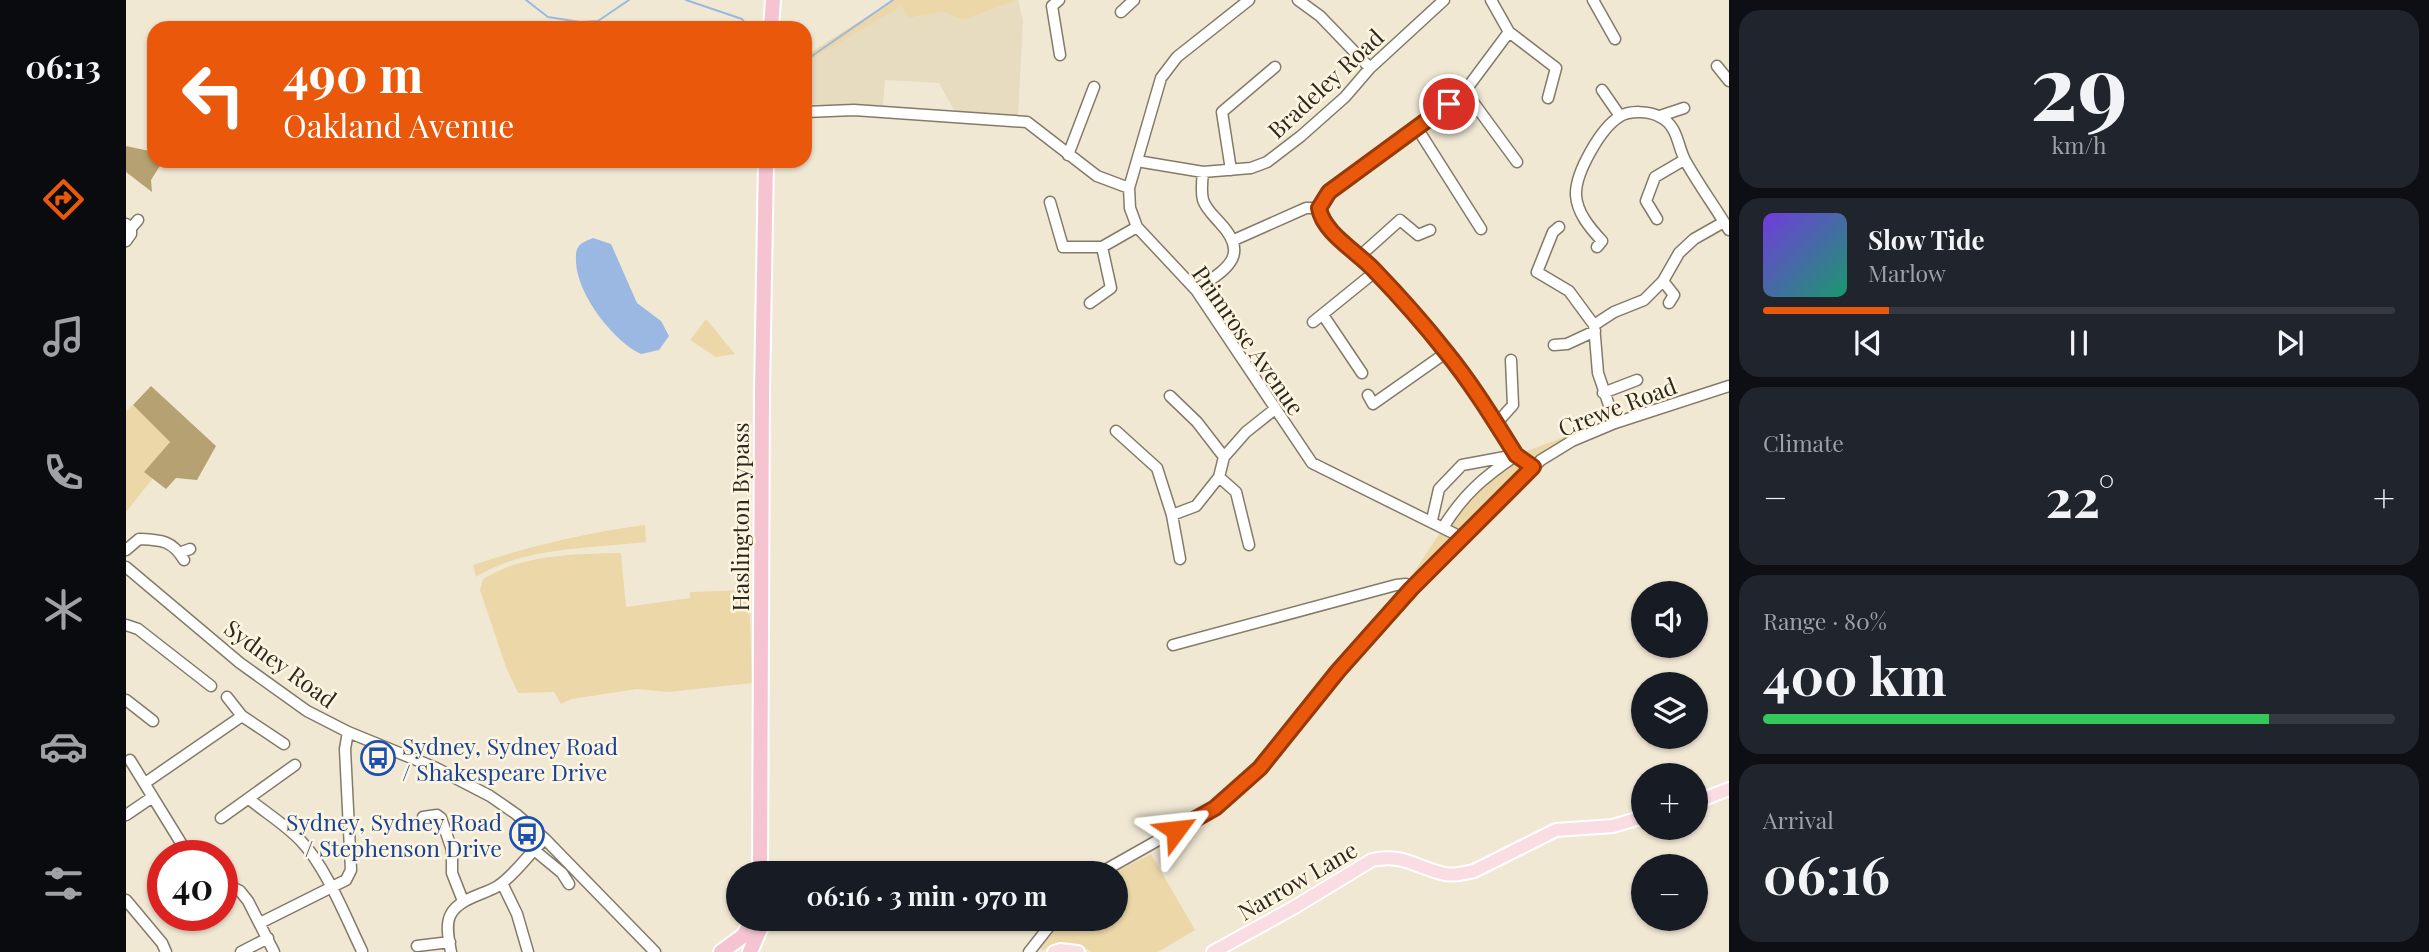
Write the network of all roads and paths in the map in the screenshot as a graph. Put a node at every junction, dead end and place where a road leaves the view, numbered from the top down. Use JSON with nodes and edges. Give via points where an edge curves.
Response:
{"nodes":[{"id":1,"x":773,"y":0,"type":"edge"},
{"id":2,"x":1059,"y":0,"type":"edge"},
{"id":3,"x":1134,"y":0,"type":"edge"},
{"id":4,"x":1249,"y":0,"type":"edge"},
{"id":5,"x":1298,"y":0,"type":"edge"},
{"id":6,"x":1444,"y":0,"type":"edge"},
{"id":7,"x":1491,"y":0,"type":"edge"},
{"id":8,"x":1593,"y":0,"type":"edge"},
{"id":9,"x":1121,"y":12,"type":"dead end"},
{"id":10,"x":772,"y":21,"type":"edge"},
{"id":11,"x":1509,"y":32,"type":"junction"},
{"id":12,"x":1615,"y":39,"type":"dead end"},
{"id":13,"x":1060,"y":55,"type":"dead end"},
{"id":14,"x":1717,"y":66,"type":"dead end"},
{"id":15,"x":1275,"y":67,"type":"dead end"},
{"id":16,"x":1370,"y":68,"type":"junction"},
{"id":17,"x":1727,"y":83,"type":"edge"},
{"id":18,"x":1094,"y":87,"type":"dead end"},
{"id":19,"x":1602,"y":90,"type":"dead end"},
{"id":20,"x":1465,"y":91,"type":"junction"},
{"id":21,"x":1548,"y":98,"type":"dead end"},
{"id":22,"x":1684,"y":108,"type":"dead end"},
{"id":23,"x":812,"y":112,"type":"edge"},
{"id":24,"x":1620,"y":116,"type":"junction"},
{"id":25,"x":1660,"y":116,"type":"junction"},
{"id":26,"x":1417,"y":128,"type":"junction"},
{"id":27,"x":1068,"y":155,"type":"junction"},
{"id":28,"x":1684,"y":160,"type":"junction"},
{"id":29,"x":1137,"y":161,"type":"junction"},
{"id":30,"x":1517,"y":162,"type":"dead end"},
{"id":31,"x":766,"y":168,"type":"edge"},
{"id":32,"x":1231,"y":170,"type":"junction"},
{"id":33,"x":1203,"y":172,"type":"junction"},
{"id":34,"x":1655,"y":177,"type":"junction"},
{"id":35,"x":1641,"y":186,"type":"dead end"},
{"id":36,"x":1129,"y":188,"type":"junction"},
{"id":37,"x":1050,"y":202,"type":"dead end"},
{"id":38,"x":1319,"y":208,"type":"junction"},
{"id":39,"x":1657,"y":219,"type":"dead end"},
{"id":40,"x":132,"y":224,"type":"edge"},
{"id":41,"x":1727,"y":226,"type":"edge"},
{"id":42,"x":1137,"y":227,"type":"junction"},
{"id":43,"x":1559,"y":227,"type":"dead end"},
{"id":44,"x":1481,"y":229,"type":"dead end"},
{"id":45,"x":1430,"y":230,"type":"dead end"},
{"id":46,"x":1234,"y":240,"type":"junction"},
{"id":47,"x":126,"y":241,"type":"edge"},
{"id":48,"x":1603,"y":242,"type":"dead end"},
{"id":49,"x":1102,"y":247,"type":"junction"},
{"id":50,"x":1360,"y":255,"type":"junction"},
{"id":51,"x":1376,"y":271,"type":"junction"},
{"id":52,"x":1663,"y":281,"type":"junction"},
{"id":53,"x":1196,"y":290,"type":"junction"},
{"id":54,"x":1675,"y":298,"type":"dead end"},
{"id":55,"x":1090,"y":303,"type":"dead end"},
{"id":56,"x":1323,"y":315,"type":"junction"},
{"id":57,"x":1312,"y":322,"type":"dead end"},
{"id":58,"x":1595,"y":328,"type":"junction"},
{"id":59,"x":1553,"y":345,"type":"dead end"},
{"id":60,"x":1447,"y":352,"type":"junction"},
{"id":61,"x":1511,"y":360,"type":"dead end"},
{"id":62,"x":1362,"y":373,"type":"dead end"},
{"id":63,"x":1637,"y":380,"type":"dead end"},
{"id":64,"x":1729,"y":386,"type":"edge"},
{"id":65,"x":1603,"y":393,"type":"junction"},
{"id":66,"x":1170,"y":396,"type":"dead end"},
{"id":67,"x":1371,"y":400,"type":"dead end"},
{"id":68,"x":1275,"y":409,"type":"junction"},
{"id":69,"x":1615,"y":423,"type":"junction"},
{"id":70,"x":1496,"y":424,"type":"junction"},
{"id":71,"x":1116,"y":431,"type":"dead end"},
{"id":72,"x":1516,"y":455,"type":"junction"},
{"id":73,"x":1224,"y":457,"type":"junction"},
{"id":74,"x":1533,"y":467,"type":"junction"},
{"id":75,"x":1220,"y":477,"type":"junction"},
{"id":76,"x":1172,"y":515,"type":"junction"},
{"id":77,"x":1432,"y":520,"type":"junction"},
{"id":78,"x":1444,"y":526,"type":"junction"},
{"id":79,"x":1461,"y":537,"type":"junction"},
{"id":80,"x":1249,"y":545,"type":"dead end"},
{"id":81,"x":190,"y":549,"type":"dead end"},
{"id":82,"x":126,"y":550,"type":"edge"},
{"id":83,"x":1180,"y":559,"type":"dead end"},
{"id":84,"x":126,"y":566,"type":"edge"},
{"id":85,"x":1411,"y":589,"type":"junction"},
{"id":86,"x":126,"y":625,"type":"edge"},
{"id":87,"x":1174,"y":645,"type":"dead end"},
{"id":88,"x":211,"y":686,"type":"dead end"},
{"id":89,"x":227,"y":697,"type":"dead end"},
{"id":90,"x":126,"y":700,"type":"edge"},
{"id":91,"x":242,"y":716,"type":"junction"},
{"id":92,"x":153,"y":721,"type":"dead end"},
{"id":93,"x":348,"y":732,"type":"junction"},
{"id":94,"x":284,"y":744,"type":"dead end"},
{"id":95,"x":130,"y":760,"type":"dead end"},
{"id":96,"x":295,"y":765,"type":"dead end"},
{"id":97,"x":145,"y":783,"type":"junction"},
{"id":98,"x":1729,"y":789,"type":"edge"},
{"id":99,"x":1708,"y":797,"type":"edge"},
{"id":100,"x":151,"y":798,"type":"junction"},
{"id":101,"x":249,"y":799,"type":"junction"},
{"id":102,"x":126,"y":815,"type":"edge"},
{"id":103,"x":423,"y":817,"type":"dead end"},
{"id":104,"x":221,"y":818,"type":"dead end"},
{"id":105,"x":1631,"y":821,"type":"edge"},
{"id":106,"x":545,"y":839,"type":"junction"},
{"id":107,"x":179,"y":840,"type":"edge"},
{"id":108,"x":533,"y":849,"type":"junction"},
{"id":109,"x":760,"y":861,"type":"edge"},
{"id":110,"x":1121,"y":861,"type":"edge"},
{"id":111,"x":502,"y":883,"type":"junction"},
{"id":112,"x":569,"y":884,"type":"dead end"},
{"id":113,"x":331,"y":889,"type":"junction"},
{"id":114,"x":238,"y":890,"type":"edge"},
{"id":115,"x":126,"y":900,"type":"edge"},
{"id":116,"x":463,"y":901,"type":"junction"},
{"id":117,"x":260,"y":923,"type":"junction"},
{"id":118,"x":746,"y":931,"type":"edge"},
{"id":119,"x":759,"y":931,"type":"edge"},
{"id":120,"x":1046,"y":931,"type":"edge"},
{"id":121,"x":268,"y":938,"type":"junction"},
{"id":122,"x":417,"y":946,"type":"dead end"},
{"id":123,"x":450,"y":947,"type":"edge"},
{"id":124,"x":362,"y":951,"type":"edge"},
{"id":125,"x":658,"y":951,"type":"edge"},
{"id":126,"x":166,"y":952,"type":"edge"},
{"id":127,"x":241,"y":952,"type":"edge"},
{"id":128,"x":274,"y":952,"type":"edge"},
{"id":129,"x":528,"y":952,"type":"edge"},
{"id":130,"x":721,"y":952,"type":"edge"},
{"id":131,"x":750,"y":952,"type":"edge"},
{"id":132,"x":1029,"y":952,"type":"edge"},
{"id":133,"x":1054,"y":952,"type":"edge"},
{"id":134,"x":1078,"y":952,"type":"edge"},
{"id":135,"x":1213,"y":952,"type":"edge"}],
"edges":[{"from":1,"to":10,"type":"highway"},
{"from":2,"to":13,"type":"street","via":[[1052,6]]},
{"from":3,"to":9,"type":"street"},
{"from":4,"to":29,"type":"street","via":[[1177,57],[1161,78]]},
{"from":5,"to":16,"type":"street"},
{"from":6,"to":16,"type":"street","name":"Bradeley Road"},
{"from":7,"to":11,"type":"street"},
{"from":8,"to":12,"type":"street"},
{"from":11,"to":20,"type":"street"},
{"from":11,"to":21,"type":"street","via":[[1556,68]]},
{"from":14,"to":17,"type":"street"},
{"from":15,"to":32,"type":"street","via":[[1222,112]]},
{"from":16,"to":32,"type":"street","name":"Bradeley Road","via":[[1345,97],[1266,162]]},
{"from":18,"to":27,"type":"street"},
{"from":19,"to":24,"type":"street"},
{"from":20,"to":26,"type":"street"},
{"from":20,"to":30,"type":"street"},
{"from":22,"to":25,"type":"street"},
{"from":23,"to":27,"type":"street","via":[[854,110],[1027,122]]},
{"from":24,"to":25,"type":"street","via":[[1641,112]]},
{"from":24,"to":48,"type":"street","via":[[1609,125],[1582,169],[1576,195],[1586,223]]},
{"from":25,"to":28,"type":"street","via":[[1675,133]]},
{"from":26,"to":38,"type":"street","via":[[1329,192]]},
{"from":26,"to":44,"type":"street"},
{"from":27,"to":36,"type":"street","via":[[1097,176]]},
{"from":28,"to":34,"type":"street"},
{"from":28,"to":41,"type":"street"},
{"from":29,"to":33,"type":"street","name":"Bradeley Road"},
{"from":29,"to":36,"type":"street"},
{"from":31,"to":109,"type":"highway","name":"Haslington Bypass"},
{"from":32,"to":33,"type":"street","name":"Bradeley Road"},
{"from":33,"to":46,"type":"street","via":[[1203,200]]},
{"from":34,"to":35,"type":"street"},
{"from":34,"to":39,"type":"street","via":[[1646,201]]},
{"from":36,"to":42,"type":"street"},
{"from":37,"to":49,"type":"street","via":[[1063,247]]},
{"from":38,"to":46,"type":"street","via":[[1306,208]]},
{"from":38,"to":50,"type":"street","via":[[1325,226]]},
{"from":40,"to":47,"type":"street"},
{"from":41,"to":52,"type":"street","via":[[1694,239],[1679,253]]},
{"from":42,"to":49,"type":"street"},
{"from":42,"to":53,"type":"street","name":"Primrose Avenue"},
{"from":43,"to":58,"type":"street","via":[[1537,271],[1569,291]]},
{"from":45,"to":50,"type":"street","via":[[1418,235],[1400,220]]},
{"from":46,"to":53,"type":"street","via":[[1235,251],[1226,269]]},
{"from":49,"to":55,"type":"street","via":[[1111,288]]},
{"from":50,"to":51,"type":"street"},
{"from":51,"to":56,"type":"street"},
{"from":51,"to":60,"type":"street"},
{"from":52,"to":54,"type":"street"},
{"from":52,"to":58,"type":"street","via":[[1644,300],[1614,312]]},
{"from":53,"to":68,"type":"street","name":"Primrose Avenue"},
{"from":56,"to":57,"type":"street"},
{"from":56,"to":62,"type":"street"},
{"from":58,"to":59,"type":"street","via":[[1567,344]]},
{"from":58,"to":65,"type":"street"},
{"from":60,"to":67,"type":"street"},
{"from":60,"to":70,"type":"street"},
{"from":61,"to":70,"type":"street","via":[[1513,405]]},
{"from":63,"to":65,"type":"street"},
{"from":64,"to":69,"type":"street","name":"Crewe Road"},
{"from":65,"to":69,"type":"street"},
{"from":66,"to":73,"type":"street"},
{"from":68,"to":73,"type":"street"},
{"from":68,"to":77,"type":"street","name":"Primrose Avenue","via":[[1312,463]]},
{"from":69,"to":74,"type":"street","name":"Crewe Road","via":[[1572,441]]},
{"from":70,"to":72,"type":"street"},
{"from":71,"to":76,"type":"street","via":[[1157,468]]},
{"from":72,"to":74,"type":"street"},
{"from":72,"to":77,"type":"street","via":[[1462,465],[1439,489]]},
{"from":72,"to":78,"type":"street","via":[[1475,485]]},
{"from":73,"to":75,"type":"street"},
{"from":74,"to":79,"type":"street","name":"Crewe Road"},
{"from":75,"to":76,"type":"street","via":[[1196,506]]},
{"from":75,"to":80,"type":"street","via":[[1236,492]]},
{"from":76,"to":83,"type":"street"},
{"from":77,"to":78,"type":"street","name":"Primrose Avenue"},
{"from":78,"to":79,"type":"street","name":"Primrose Avenue"},
{"from":79,"to":85,"type":"street","name":"Crewe Road"},
{"from":81,"to":82,"type":"street","via":[[181,557],[163,540],[139,539]]},
{"from":84,"to":93,"type":"street","name":"Sydney Road","via":[[273,688]]},
{"from":85,"to":87,"type":"street","via":[[1406,584],[1396,585]]},
{"from":85,"to":110,"type":"street","name":"Crewe Road","via":[[1260,768],[1215,808]]},
{"from":86,"to":88,"type":"street","via":[[138,629]]},
{"from":89,"to":91,"type":"street"},
{"from":90,"to":92,"type":"street"},
{"from":91,"to":94,"type":"street"},
{"from":91,"to":97,"type":"street"},
{"from":93,"to":106,"type":"street","name":"Sydney Road","via":[[490,796]]},
{"from":93,"to":113,"type":"street","via":[[351,867],[346,880]]},
{"from":95,"to":97,"type":"street"},
{"from":96,"to":101,"type":"street"},
{"from":97,"to":100,"type":"street"},
{"from":98,"to":99,"type":"main road"},
{"from":100,"to":102,"type":"street"},
{"from":100,"to":107,"type":"street"},
{"from":101,"to":104,"type":"street"},
{"from":101,"to":113,"type":"street","via":[[299,839]]},
{"from":103,"to":116,"type":"street","via":[[441,818]]},
{"from":105,"to":135,"type":"main road","name":"Narrow Lane","via":[[1556,830],[1460,874],[1401,859],[1372,860]]},
{"from":106,"to":108,"type":"street"},
{"from":106,"to":125,"type":"street","name":"Sydney Road"},
{"from":108,"to":111,"type":"street"},
{"from":108,"to":112,"type":"street"},
{"from":111,"to":116,"type":"street"},
{"from":111,"to":129,"type":"street"},
{"from":113,"to":117,"type":"street"},
{"from":113,"to":124,"type":"street"},
{"from":114,"to":117,"type":"street"},
{"from":115,"to":126,"type":"street"},
{"from":116,"to":123,"type":"street","via":[[449,918]]},
{"from":117,"to":121,"type":"street"},
{"from":118,"to":130,"type":"highway"},
{"from":119,"to":131,"type":"highway"},
{"from":120,"to":132,"type":"street"},
{"from":121,"to":127,"type":"street"},
{"from":121,"to":128,"type":"street"},
{"from":122,"to":123,"type":"street"},
{"from":133,"to":134,"type":"main road"}]}
